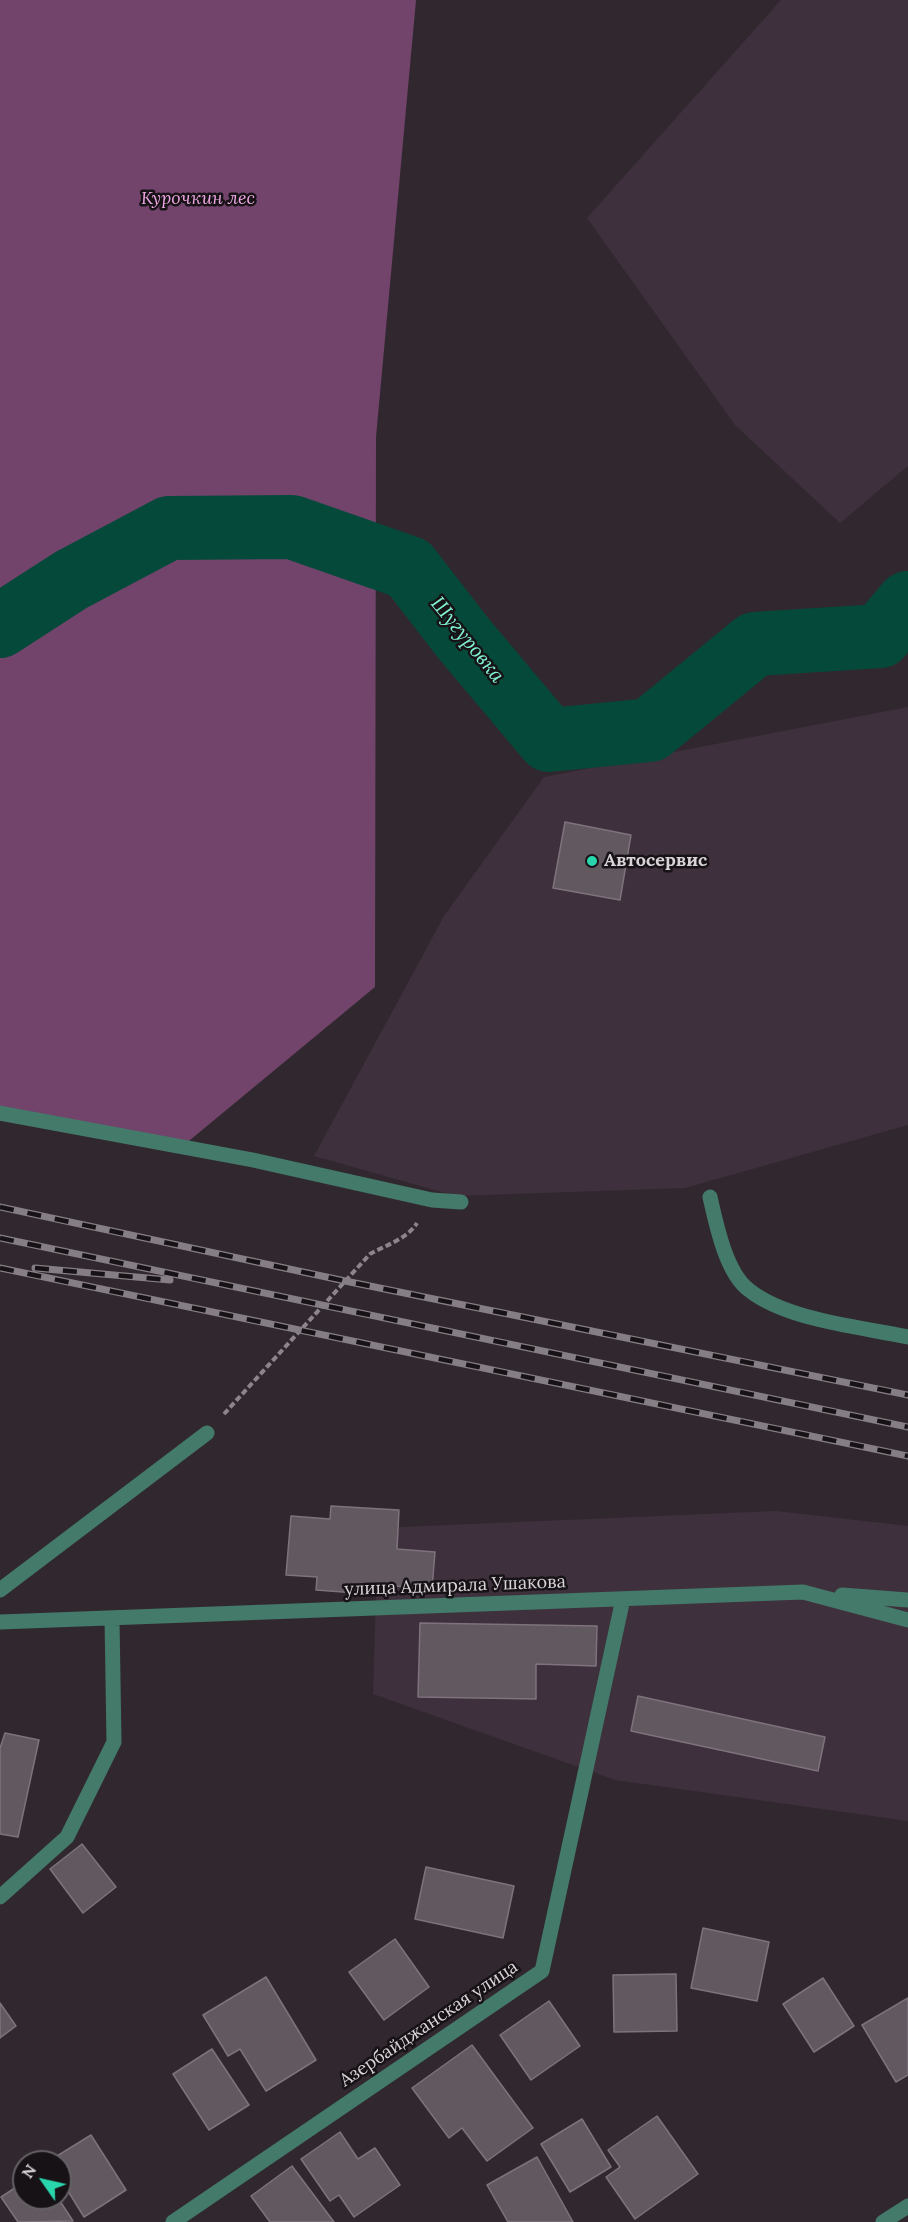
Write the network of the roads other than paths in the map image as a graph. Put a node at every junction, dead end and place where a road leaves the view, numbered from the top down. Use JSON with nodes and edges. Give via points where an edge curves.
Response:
{"nodes":[{"id":1,"x":0,"y":1113,"type":"edge"},
{"id":2,"x":710,"y":1197,"type":"dead end"},
{"id":3,"x":461,"y":1202,"type":"dead end"},
{"id":4,"x":908,"y":1337,"type":"edge"},
{"id":5,"x":207,"y":1433,"type":"road end"},
{"id":6,"x":0,"y":1590,"type":"edge"},
{"id":7,"x":803,"y":1592,"type":"junction"},
{"id":8,"x":623,"y":1599,"type":"junction"},
{"id":9,"x":908,"y":1600,"type":"edge"},
{"id":10,"x":112,"y":1618,"type":"junction"},
{"id":11,"x":908,"y":1620,"type":"edge"},
{"id":12,"x":0,"y":1622,"type":"edge"},
{"id":13,"x":0,"y":1897,"type":"edge"},
{"id":14,"x":908,"y":2206,"type":"edge"},
{"id":15,"x":173,"y":2222,"type":"edge"},
{"id":16,"x":883,"y":2222,"type":"edge"}],
"edges":[{"from":1,"to":3,"type":"street","via":[[253,1160],[432,1200]]},
{"from":2,"to":4,"type":"street","via":[[732,1269],[748,1290],[791,1313]]},
{"from":5,"to":6,"type":"street"},
{"from":7,"to":8,"type":"street","name":"улица Адмирала Ушакова"},
{"from":7,"to":9,"type":"street"},
{"from":7,"to":11,"type":"street","name":"улица Адмирала Ушакова"},
{"from":8,"to":10,"type":"street","name":"улица Адмирала Ушакова"},
{"from":8,"to":15,"type":"street","name":"Азербайджанская улица","via":[[542,1971]]},
{"from":10,"to":12,"type":"street","name":"улица Адмирала Ушакова"},
{"from":10,"to":13,"type":"street","via":[[114,1742],[67,1837]]},
{"from":14,"to":16,"type":"street"}]}
